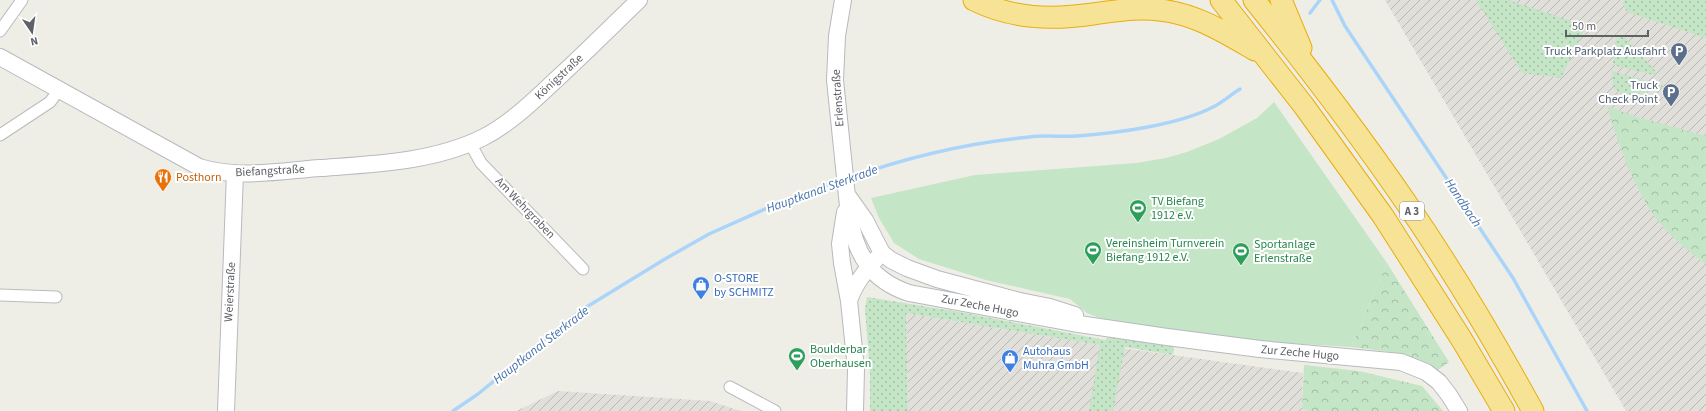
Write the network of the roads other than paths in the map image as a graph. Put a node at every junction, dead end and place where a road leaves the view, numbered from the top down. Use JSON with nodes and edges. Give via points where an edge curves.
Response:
{"nodes":[{"id":1,"x":22,"y":0,"type":"edge"},
{"id":2,"x":639,"y":0,"type":"edge"},
{"id":3,"x":843,"y":0,"type":"edge"},
{"id":4,"x":974,"y":0,"type":"edge"},
{"id":5,"x":1221,"y":0,"type":"edge"},
{"id":6,"x":1254,"y":0,"type":"edge"},
{"id":7,"x":1281,"y":0,"type":"edge"},
{"id":8,"x":0,"y":32,"type":"edge"},
{"id":9,"x":1266,"y":56,"type":"junction"},
{"id":10,"x":0,"y":57,"type":"edge"},
{"id":11,"x":1311,"y":72,"type":"junction"},
{"id":12,"x":59,"y":90,"type":"junction"},
{"id":13,"x":0,"y":135,"type":"edge"},
{"id":14,"x":470,"y":143,"type":"junction"},
{"id":15,"x":235,"y":173,"type":"junction"},
{"id":16,"x":848,"y":196,"type":"junction"},
{"id":17,"x":882,"y":253,"type":"junction"},
{"id":18,"x":869,"y":267,"type":"junction"},
{"id":19,"x":584,"y":269,"type":"dead end"},
{"id":20,"x":0,"y":295,"type":"edge"},
{"id":21,"x":56,"y":297,"type":"dead end"},
{"id":22,"x":849,"y":301,"type":"junction"},
{"id":23,"x":1122,"y":330,"type":"junction"},
{"id":24,"x":730,"y":387,"type":"dead end"},
{"id":25,"x":226,"y":411,"type":"edge"},
{"id":26,"x":775,"y":411,"type":"edge"},
{"id":27,"x":855,"y":411,"type":"edge"},
{"id":28,"x":1459,"y":411,"type":"edge"},
{"id":29,"x":1504,"y":411,"type":"edge"},
{"id":30,"x":1533,"y":411,"type":"edge"}],
"edges":[{"from":1,"to":8,"type":"street"},
{"from":2,"to":14,"type":"main road","name":"Königstraße","via":[[527,107],[494,131]]},
{"from":3,"to":16,"type":"main road","name":"Erlenstraße","via":[[837,36],[835,80]]},
{"from":4,"to":9,"type":"highway","via":[[999,11],[1040,18],[1130,9],[1172,11],[1206,22]]},
{"from":5,"to":9,"type":"highway","number":"A 3"},
{"from":6,"to":11,"type":"highway","number":"A 3"},
{"from":7,"to":11,"type":"highway"},
{"from":9,"to":29,"type":"highway","number":"A 3","via":[[1384,216]]},
{"from":10,"to":12,"type":"main road","name":"Biefangstraße"},
{"from":11,"to":30,"type":"highway","number":"A 3","via":[[1407,203],[1503,356]]},
{"from":12,"to":13,"type":"street","via":[[50,102]]},
{"from":12,"to":15,"type":"main road","name":"Biefangstraße","via":[[199,167],[216,172]]},
{"from":14,"to":15,"type":"main road","name":"Biefangstraße","via":[[435,154],[403,160]]},
{"from":14,"to":19,"type":"street","name":"Am Wehrgraben","via":[[481,163]]},
{"from":15,"to":25,"type":"main road","name":"Weierstraße"},
{"from":16,"to":17,"type":"main road","name":"Erlenstraße","via":[[865,220]]},
{"from":16,"to":18,"type":"main road","name":"Erlenstraße","via":[[851,228],[859,251]]},
{"from":16,"to":22,"type":"main road","name":"Erlenstraße","via":[[840,244]]},
{"from":17,"to":18,"type":"main road"},
{"from":17,"to":23,"type":"main road","name":"Zur Zeche Hugo","via":[[907,268],[937,279],[1050,307]]},
{"from":18,"to":22,"type":"main road","via":[[852,291]]},
{"from":18,"to":23,"type":"main road","name":"Zur Zeche Hugo","via":[[884,282],[909,293]]},
{"from":20,"to":21,"type":"street"},
{"from":22,"to":27,"type":"main road","name":"Erlenstraße","via":[[856,369]]},
{"from":23,"to":28,"type":"main road","name":"Zur Zeche Hugo","via":[[1260,349],[1401,362],[1426,372],[1439,382]]},
{"from":24,"to":26,"type":"street"}]}
